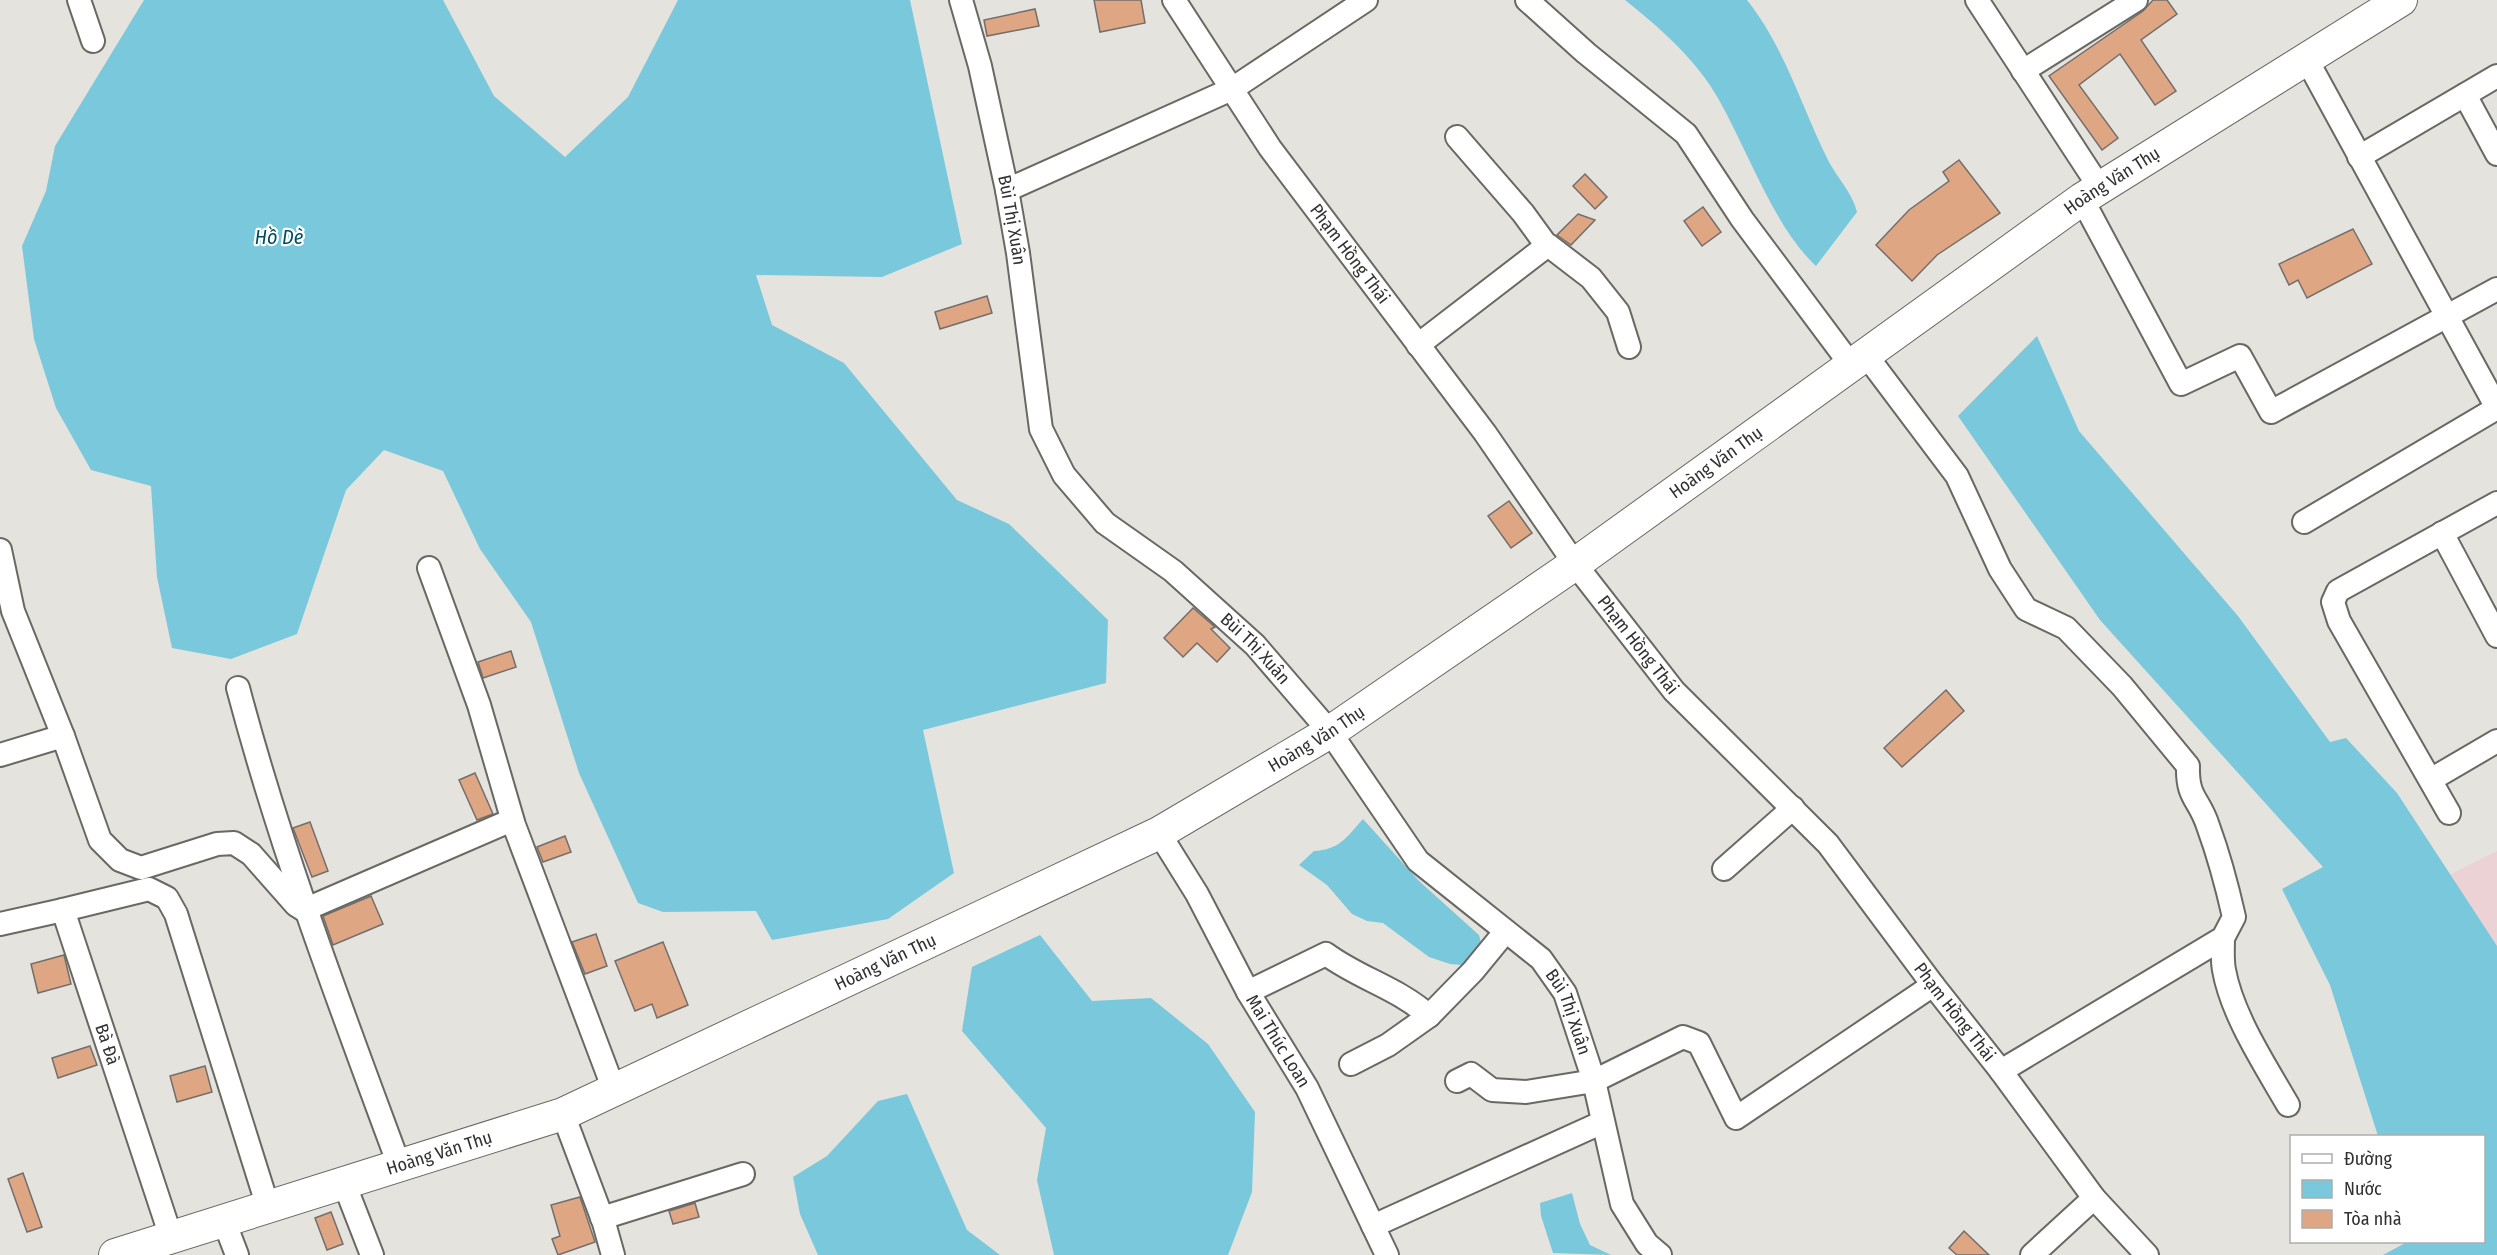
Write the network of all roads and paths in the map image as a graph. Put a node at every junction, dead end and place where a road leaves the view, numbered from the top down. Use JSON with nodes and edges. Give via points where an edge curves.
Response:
{"nodes":[{"id":1,"x":79,"y":0,"type":"edge"},
{"id":2,"x":961,"y":0,"type":"edge"},
{"id":3,"x":1174,"y":0,"type":"edge"},
{"id":4,"x":1366,"y":0,"type":"edge"},
{"id":5,"x":1527,"y":0,"type":"edge"},
{"id":6,"x":1977,"y":0,"type":"edge"},
{"id":7,"x":2136,"y":0,"type":"edge"},
{"id":8,"x":2401,"y":0,"type":"edge"},
{"id":9,"x":2366,"y":9,"type":"edge"},
{"id":10,"x":93,"y":41,"type":"dead end"},
{"id":11,"x":2307,"y":60,"type":"junction"},
{"id":12,"x":2024,"y":71,"type":"junction"},
{"id":13,"x":2497,"y":76,"type":"edge"},
{"id":14,"x":1232,"y":89,"type":"junction"},
{"id":15,"x":2465,"y":95,"type":"junction"},
{"id":16,"x":1457,"y":137,"type":"dead end"},
{"id":17,"x":2497,"y":154,"type":"edge"},
{"id":18,"x":2359,"y":157,"type":"junction"},
{"id":19,"x":1007,"y":190,"type":"junction"},
{"id":20,"x":2091,"y":193,"type":"junction"},
{"id":21,"x":1547,"y":246,"type":"junction"},
{"id":22,"x":2497,"y":289,"type":"edge"},
{"id":23,"x":2447,"y":316,"type":"junction"},
{"id":24,"x":1418,"y":345,"type":"junction"},
{"id":25,"x":1629,"y":347,"type":"dead end"},
{"id":26,"x":1859,"y":360,"type":"junction"},
{"id":27,"x":2497,"y":503,"type":"edge"},
{"id":28,"x":2304,"y":522,"type":"dead end"},
{"id":29,"x":2442,"y":533,"type":"junction"},
{"id":30,"x":0,"y":550,"type":"edge"},
{"id":31,"x":1575,"y":564,"type":"junction"},
{"id":32,"x":429,"y":568,"type":"dead end"},
{"id":33,"x":2497,"y":636,"type":"edge"},
{"id":34,"x":238,"y":688,"type":"dead end"},
{"id":35,"x":1330,"y":732,"type":"junction"},
{"id":36,"x":63,"y":736,"type":"junction"},
{"id":37,"x":2497,"y":741,"type":"edge"},
{"id":38,"x":0,"y":754,"type":"edge"},
{"id":39,"x":2432,"y":779,"type":"junction"},
{"id":40,"x":1793,"y":808,"type":"junction"},
{"id":41,"x":2449,"y":813,"type":"dead end"},
{"id":42,"x":512,"y":820,"type":"junction"},
{"id":43,"x":1159,"y":832,"type":"junction"},
{"id":44,"x":141,"y":868,"type":"junction"},
{"id":45,"x":1724,"y":869,"type":"dead end"},
{"id":46,"x":140,"y":891,"type":"junction"},
{"id":47,"x":63,"y":910,"type":"junction"},
{"id":48,"x":304,"y":910,"type":"junction"},
{"id":49,"x":0,"y":924,"type":"edge"},
{"id":50,"x":1504,"y":932,"type":"junction"},
{"id":51,"x":2223,"y":938,"type":"junction"},
{"id":52,"x":1933,"y":985,"type":"junction"},
{"id":53,"x":1248,"y":992,"type":"junction"},
{"id":54,"x":1429,"y":1016,"type":"junction"},
{"id":55,"x":1351,"y":1064,"type":"dead end"},
{"id":56,"x":2001,"y":1071,"type":"junction"},
{"id":57,"x":1457,"y":1081,"type":"dead end"},
{"id":58,"x":1594,"y":1081,"type":"junction"},
{"id":59,"x":614,"y":1090,"type":"junction"},
{"id":60,"x":2288,"y":1105,"type":"dead end"},
{"id":61,"x":563,"y":1114,"type":"junction"},
{"id":62,"x":1603,"y":1122,"type":"junction"},
{"id":63,"x":399,"y":1165,"type":"junction"},
{"id":64,"x":743,"y":1174,"type":"dead end"},
{"id":65,"x":345,"y":1183,"type":"junction"},
{"id":66,"x":2094,"y":1198,"type":"junction"},
{"id":67,"x":268,"y":1207,"type":"junction"},
{"id":68,"x":602,"y":1218,"type":"junction"},
{"id":69,"x":224,"y":1221,"type":"junction"},
{"id":70,"x":1373,"y":1226,"type":"junction"},
{"id":71,"x":171,"y":1237,"type":"junction"},
{"id":72,"x":115,"y":1255,"type":"edge"},
{"id":73,"x":237,"y":1255,"type":"edge"},
{"id":74,"x":372,"y":1255,"type":"edge"},
{"id":75,"x":613,"y":1255,"type":"edge"},
{"id":76,"x":1387,"y":1255,"type":"edge"},
{"id":77,"x":1660,"y":1255,"type":"edge"},
{"id":78,"x":2032,"y":1255,"type":"edge"},
{"id":79,"x":2146,"y":1255,"type":"edge"}],
"edges":[{"from":1,"to":10,"type":"street"},
{"from":2,"to":19,"type":"street","name":"Bùi Thị Xuân"},
{"from":3,"to":14,"type":"street","name":"Phạm Hồng Thái"},
{"from":4,"to":14,"type":"street"},
{"from":5,"to":26,"type":"street","via":[[1686,134],[1742,219]]},
{"from":6,"to":12,"type":"street"},
{"from":7,"to":12,"type":"street"},
{"from":8,"to":9,"type":"main road","name":"Hoàng Văn Thụ"},
{"from":9,"to":11,"type":"main road","name":"Hoàng Văn Thụ"},
{"from":11,"to":18,"type":"street"},
{"from":11,"to":20,"type":"main road","name":"Hoàng Văn Thụ"},
{"from":12,"to":20,"type":"street"},
{"from":13,"to":15,"type":"street"},
{"from":14,"to":19,"type":"street"},
{"from":14,"to":24,"type":"street","name":"Phạm Hồng Thái","via":[[1270,148]]},
{"from":15,"to":17,"type":"street"},
{"from":15,"to":18,"type":"street"},
{"from":16,"to":21,"type":"street"},
{"from":18,"to":23,"type":"street"},
{"from":19,"to":35,"type":"street","name":"Bùi Thị Xuân","via":[[1041,429],[1064,475],[1105,522],[1173,571],[1255,645]]},
{"from":20,"to":23,"type":"street","via":[[2181,384],[2240,356],[2271,412]]},
{"from":20,"to":26,"type":"main road","name":"Hoàng Văn Thụ"},
{"from":21,"to":24,"type":"street"},
{"from":21,"to":25,"type":"street","via":[[1592,278],[1618,312]]},
{"from":22,"to":23,"type":"street"},
{"from":23,"to":28,"type":"street","via":[[2497,408]]},
{"from":24,"to":31,"type":"street","name":"Phạm Hồng Thái","via":[[1485,433]]},
{"from":26,"to":31,"type":"main road","name":"Hoàng Văn Thụ"},
{"from":26,"to":51,"type":"street","via":[[1957,476],[2000,569],[2026,609],[2066,628],[2122,686],[2188,766],[2187,787],[2209,827],[2234,917]]},
{"from":27,"to":29,"type":"street"},
{"from":29,"to":33,"type":"street"},
{"from":29,"to":39,"type":"street","via":[[2338,591],[2333,602],[2339,621]]},
{"from":30,"to":36,"type":"street","via":[[12,611]]},
{"from":31,"to":35,"type":"main road","name":"Hoàng Văn Thụ"},
{"from":31,"to":40,"type":"street","name":"Phạm Hồng Thái","via":[[1674,691]]},
{"from":32,"to":42,"type":"street","via":[[479,705]]},
{"from":34,"to":48,"type":"street"},
{"from":35,"to":43,"type":"main road","name":"Hoàng Văn Thụ"},
{"from":35,"to":50,"type":"street","name":"Bùi Thị Xuân","via":[[1418,861]]},
{"from":36,"to":38,"type":"street"},
{"from":36,"to":44,"type":"street","via":[[100,840],[120,860]]},
{"from":37,"to":39,"type":"street"},
{"from":39,"to":41,"type":"street"},
{"from":40,"to":45,"type":"street"},
{"from":40,"to":52,"type":"street","name":"Phạm Hồng Thái","via":[[1828,844]]},
{"from":42,"to":48,"type":"street"},
{"from":42,"to":59,"type":"street"},
{"from":43,"to":53,"type":"street","name":"Mai Thúc Loan","via":[[1197,894]]},
{"from":43,"to":59,"type":"main road","name":"Hoàng Văn Thụ"},
{"from":44,"to":46,"type":"street"},
{"from":44,"to":48,"type":"street","via":[[217,844],[234,843],[251,854]]},
{"from":46,"to":47,"type":"street"},
{"from":46,"to":67,"type":"street","via":[[160,892],[176,914]]},
{"from":47,"to":49,"type":"street"},
{"from":47,"to":71,"type":"street","name":"Bà Đà"},
{"from":48,"to":63,"type":"street"},
{"from":50,"to":54,"type":"street"},
{"from":50,"to":58,"type":"street","name":"Bùi Thị Xuân","via":[[1541,959],[1565,993]]},
{"from":51,"to":56,"type":"street"},
{"from":51,"to":60,"type":"street","via":[[2224,970],[2233,999]]},
{"from":52,"to":56,"type":"street","name":"Phạm Hồng Thái"},
{"from":52,"to":58,"type":"street","via":[[1736,1118],[1699,1043],[1683,1037]]},
{"from":53,"to":54,"type":"street","via":[[1326,954],[1349,971],[1387,985]]},
{"from":53,"to":70,"type":"street","name":"Mai Thúc Loan","via":[[1307,1088]]},
{"from":54,"to":55,"type":"street","via":[[1388,1045]]},
{"from":56,"to":66,"type":"street","name":"Phạm Hồng Thái"},
{"from":57,"to":58,"type":"street","via":[[1471,1074],[1492,1090],[1526,1092]]},
{"from":58,"to":62,"type":"street","name":"Bùi Thị Xuân"},
{"from":59,"to":61,"type":"main road","name":"Hoàng Văn Thụ"},
{"from":61,"to":63,"type":"main road","name":"Hoàng Văn Thụ"},
{"from":61,"to":68,"type":"street"},
{"from":62,"to":70,"type":"street"},
{"from":62,"to":77,"type":"street","name":"Bùi Thị Xuân","via":[[1622,1204],[1647,1244]]},
{"from":63,"to":65,"type":"main road","name":"Hoàng Văn Thụ"},
{"from":64,"to":68,"type":"street"},
{"from":65,"to":67,"type":"main road","name":"Hoàng Văn Thụ"},
{"from":65,"to":74,"type":"street"},
{"from":66,"to":78,"type":"street"},
{"from":66,"to":79,"type":"street","name":"Phạm Hồng Thái"},
{"from":67,"to":69,"type":"main road","name":"Hoàng Văn Thụ"},
{"from":68,"to":75,"type":"street"},
{"from":69,"to":71,"type":"main road","name":"Hoàng Văn Thụ"},
{"from":69,"to":73,"type":"street"},
{"from":70,"to":76,"type":"street","name":"Mai Thúc Loan"},
{"from":71,"to":72,"type":"main road","name":"Hoàng Văn Thụ"}]}
